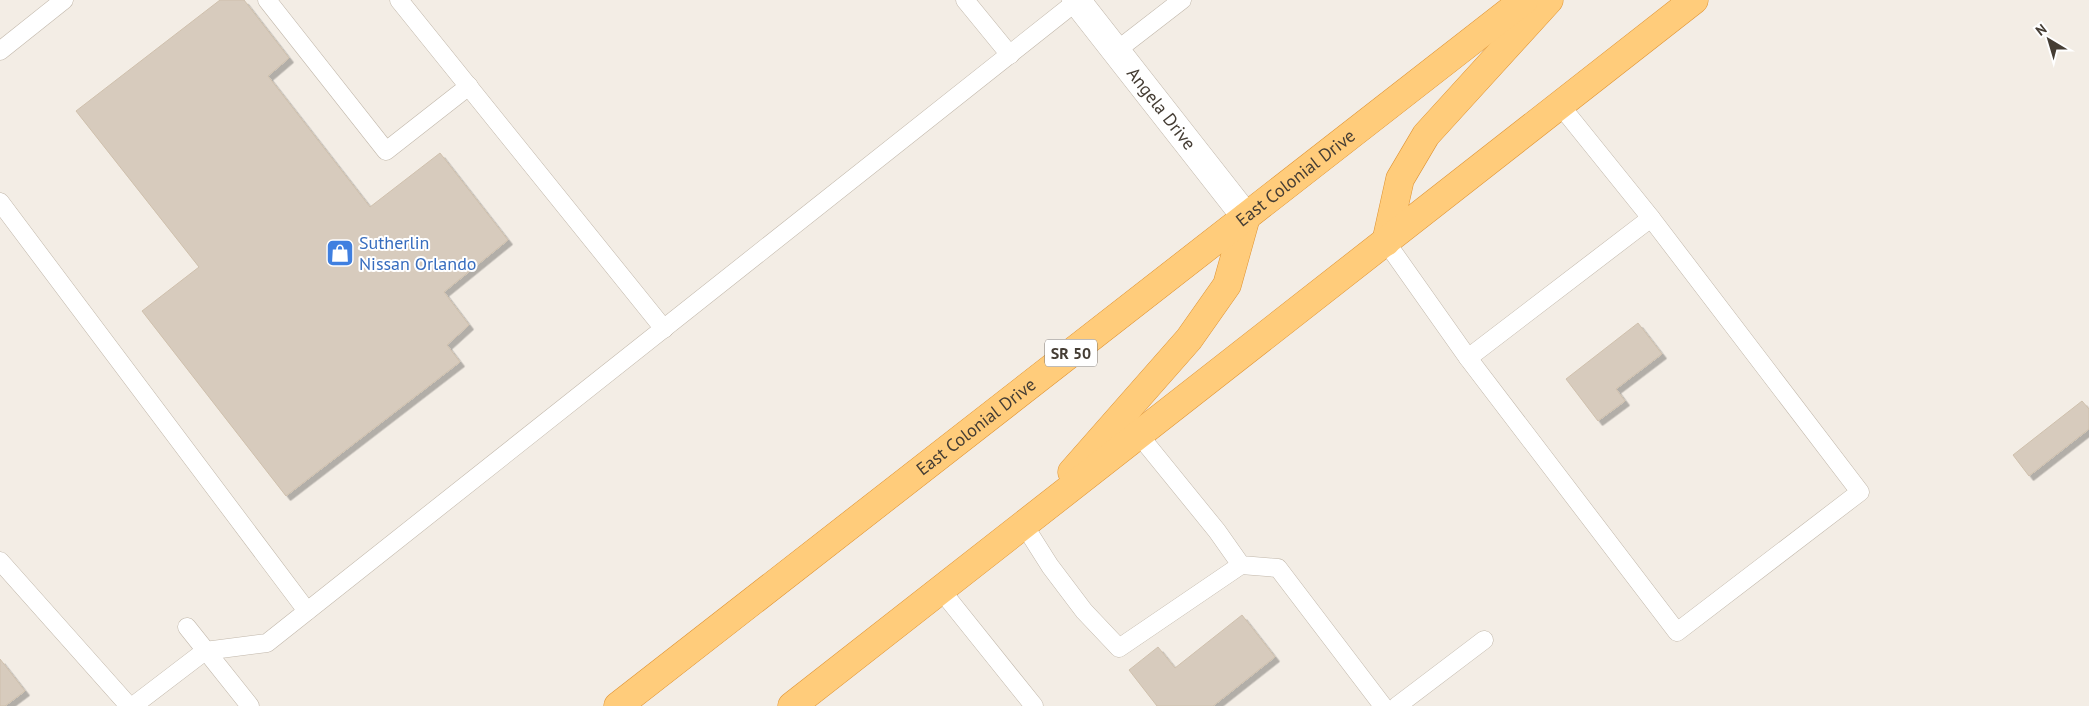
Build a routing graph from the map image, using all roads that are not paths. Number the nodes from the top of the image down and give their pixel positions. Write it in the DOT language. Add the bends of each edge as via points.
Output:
graph roads {
  1 [pos="64,0"];
  2 [pos="267,0"];
  3 [pos="399,0"];
  4 [pos="965,0"];
  5 [pos="1182,0"];
  6 [pos="1524,0"];
  7 [pos="1549,0"];
  8 [pos="1694,0"];
  9 [pos="1076,1"];
  10 [pos="0,51"];
  11 [pos="1116,51"];
  12 [pos="1010,55"];
  13 [pos="469,86"];
  14 [pos="1560,105"];
  15 [pos="0,202"];
  16 [pos="1246,217"];
  17 [pos="1651,218"];
  18 [pos="1386,242"];
  19 [pos="664,328"];
  20 [pos="1468,358"];
  21 [pos="1139,435"];
  22 [pos="1024,525"];
  23 [pos="0,561"];
  24 [pos="1240,565"];
  25 [pos="941,590"];
  26 [pos="307,611"];
  27 [pos="187,627"];
  28 [pos="1484,640"];
  29 [pos="204,651"];
  30 [pos="129,706"];
  31 [pos="133,706"];
  32 [pos="250,706"];
  33 [pos="618,706"];
  34 [pos="792,706"];
  35 [pos="1034,706"];
  36 [pos="1383,706"];
  37 [pos="1397,706"];
  1 -- 10 [label="lane"];
  2 -- 13 [label="lane" via="386,151"];
  3 -- 13 [label="lane"];
  4 -- 12 [label="lane"];
  5 -- 11 [label="lane"];
  6 -- 16 [label="highway, East Colonial Drive / SR 50"];
  7 -- 18 [label="highway" via="1426,135 1400,179"];
  8 -- 14 [label="highway"];
  9 -- 11 [label="street, Angela Drive"];
  9 -- 12 [label="lane"];
  11 -- 16 [label="street, Angela Drive"];
  12 -- 19 [label="lane"];
  13 -- 19 [label="lane"];
  14 -- 17 [label="lane"];
  14 -- 18 [label="highway"];
  15 -- 26 [label="lane"];
  16 -- 22 [label="highway" via="1227,285 1194,332"];
  16 -- 33 [label="highway, East Colonial Drive / SR 50"];
  17 -- 20 [label="lane"];
  17 -- 20 [label="lane" via="1860,492 1677,632"];
  18 -- 20 [label="lane"];
  18 -- 21 [label="highway"];
  19 -- 26 [label="lane"];
  21 -- 22 [label="highway"];
  21 -- 24 [label="lane" via="1217,531"];
  22 -- 24 [label="lane" via="1084,611 1119,648"];
  22 -- 25 [label="highway"];
  23 -- 30 [label="lane"];
  24 -- 36 [label="lane" via="1278,568"];
  25 -- 34 [label="highway"];
  25 -- 35 [label="lane"];
  26 -- 29 [label="lane" via="267,643"];
  27 -- 29 [label="lane"];
  28 -- 37 [label="lane"];
  29 -- 31 [label="lane"];
  29 -- 32 [label="lane"];
}
